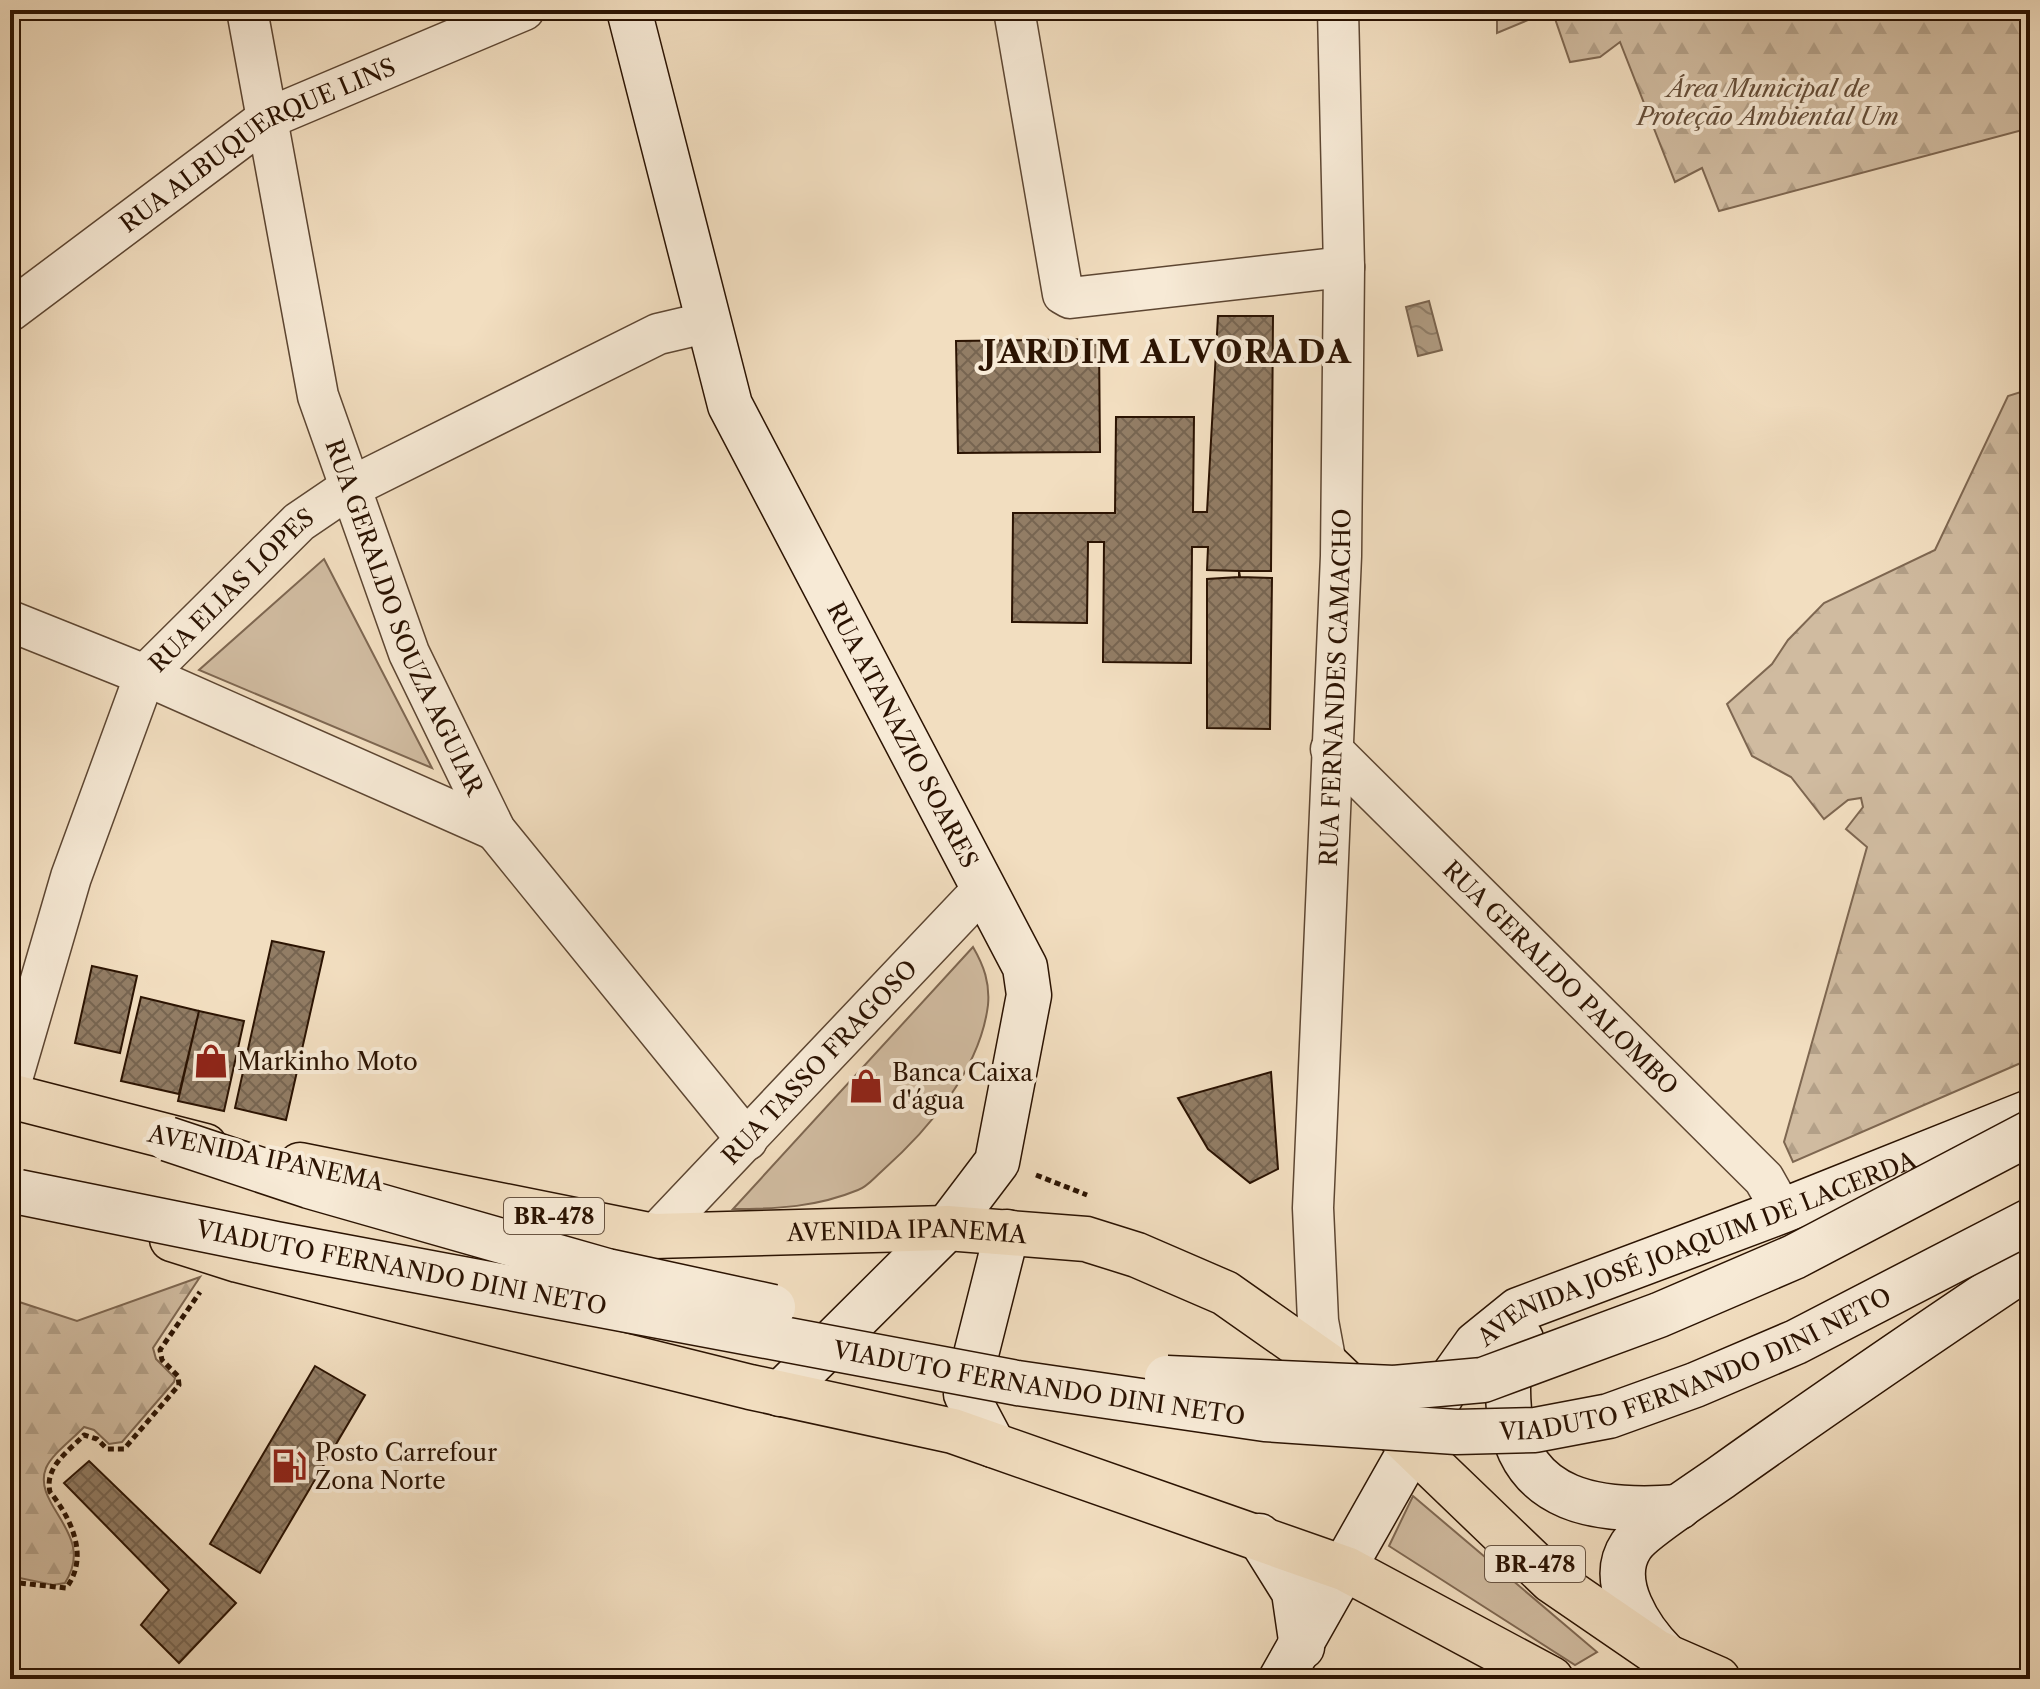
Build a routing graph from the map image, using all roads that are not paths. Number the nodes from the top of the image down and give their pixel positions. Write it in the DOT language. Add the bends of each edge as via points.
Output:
graph roads {
  1 [pos="247,10"];
  2 [pos="524,10"];
  3 [pos="629,10"];
  4 [pos="1014,10"];
  5 [pos="1338,10"];
  6 [pos="266,119"];
  7 [pos="1344,267"];
  8 [pos="10,311"];
  9 [pos="709,322"];
  10 [pos="349,488"];
  11 [pos="10,621"];
  12 [pos="145,675"];
  13 [pos="1331,749"];
  14 [pos="495,830"];
  15 [pos="984,888"];
  16 [pos="10,1086"];
  17 [pos="10,1096"];
  18 [pos="2030,1112"];
  19 [pos="2030,1133"];
  20 [pos="168,1139"];
  21 [pos="747,1140"];
  22 [pos="15,1190"];
  23 [pos="1782,1211"];
  24 [pos="2030,1221"];
  25 [pos="947,1228"];
  26 [pos="1007,1232"];
  27 [pos="654,1236"];
  28 [pos="2030,1265"];
  29 [pos="1612,1277"];
  30 [pos="1326,1364"];
  31 [pos="780,1394"];
  32 [pos="993,1445"];
  33 [pos="1414,1445"];
  34 [pos="1679,1507"];
  35 [pos="1259,1536"];
  36 [pos="1346,1569"];
  37 [pos="1673,1662"];
  38 [pos="1291,1663"];
  39 [pos="1551,1679"];
  40 [pos="1718,1679"];
  1 -- 6 [label="street, RUA GERALDO SOUZA AGUIAR"];
  2 -- 6 [label="street, RUA ALBUQUERQUE LINS"];
  3 -- 9 [label="main road, RUA ATANAZIO SOARES"];
  4 -- 7 [label="street" via="1063,294 1070,298"];
  5 -- 7 [label="street, RUA FERNANDES CAMACHO"];
  6 -- 8 [label="street, RUA ALBUQUERQUE LINS"];
  6 -- 10 [label="street, RUA GERALDO SOUZA AGUIAR" via="318,396"];
  7 -- 13 [label="street, RUA FERNANDES CAMACHO" via="1341,556"];
  9 -- 10 [label="street, RUA ELIAS LOPES" via="658,334"];
  9 -- 15 [label="main road, RUA ATANAZIO SOARES" via="730,405"];
  10 -- 12 [label="street, RUA ELIAS LOPES" via="299,522"];
  10 -- 14 [label="street, RUA GERALDO SOUZA AGUIAR" via="409,653"];
  11 -- 12 [label="street"];
  12 -- 14 [label="street"];
  12 -- 16 [label="street, RUA ELIAS LOPES" via="71,877"];
  13 -- 23 [label="street, RUA GERALDO PALOMBO" via="1764,1179"];
  13 -- 30 [label="street, RUA FERNANDES CAMACHO" via="1313,1208 1318,1321"];
  14 -- 21 [label="street, RUA GERALDO SOUZA AGUIAR"];
  15 -- 21 [label="street, RUA TASSO FRAGOSO"];
  15 -- 25 [label="main road, RUA ATANAZIO SOARES" via="1025,967 1029,995 997,1162"];
  17 -- 20 [label="main road, AVENIDA IPANEMA / BR-478"];
  18 -- 23 [label="main road, AVENIDA JOSÉ JOAQUIM DE LACERDA"];
  19 -- 20 [label="main road, VIADUTO FERNANDO DINI NETO, bridge" via="1794,1257 1659,1315 1483,1380 1394,1388 1131,1376 876,1330 607,1271 309,1186"];
  20 -- 27 [label="main road, AVENIDA IPANEMA / BR-478"];
  21 -- 27 [label="street, RUA TASSO FRAGOSO"];
  22 -- 24 [label="main road, VIADUTO FERNANDO DINI NETO, bridge" via="1017,1383 1265,1419 1456,1432 1535,1430 1609,1416 1695,1385 1796,1342"];
  22 -- 31 [label="main road" via="238,1260"];
  23 -- 29 [label="main road, AVENIDA JOSÉ JOAQUIM DE LACERDA"];
  25 -- 26 [label="main road, AVENIDA IPANEMA / BR-478"];
  25 -- 27 [label="main road, AVENIDA IPANEMA / BR-478"];
  25 -- 31 [label="main road, RUA ATANAZIO SOARES"];
  26 -- 30 [label="main road, AVENIDA IPANEMA / BR-478" via="1086,1239 1137,1255 1225,1293"];
  26 -- 32 [label="main road" via="966,1394"];
  28 -- 34 [label="main road"];
  29 -- 33 [label="main road, AVENIDA JOSÉ JOAQUIM DE LACERDA" via="1518,1310 1476,1344"];
  29 -- 34 [label="main road" via="1518,1341 1506,1385 1511,1426 1533,1474 1555,1491 1615,1508"];
  30 -- 33 [label="main road, AVENIDA IPANEMA / BR-478"];
  31 -- 32 [label="main road" via="953,1431"];
  32 -- 35 [label="main road"];
  33 -- 36 [label="main road, AVENIDA JOSÉ JOAQUIM DE LACERDA"];
  33 -- 37 [label="main road, AVENIDA IPANEMA / BR-478" via="1551,1580"];
  34 -- 37 [label="main road" via="1631,1546 1625,1568 1631,1611 1642,1631"];
  35 -- 36 [label="main road"];
  35 -- 38 [label="main road" via="1294,1592"];
  36 -- 38 [label="main road, AVENIDA JOSÉ JOAQUIM DE LACERDA"];
  36 -- 39 [label="main road"];
  37 -- 40 [label="main road, BR-478"];
}
